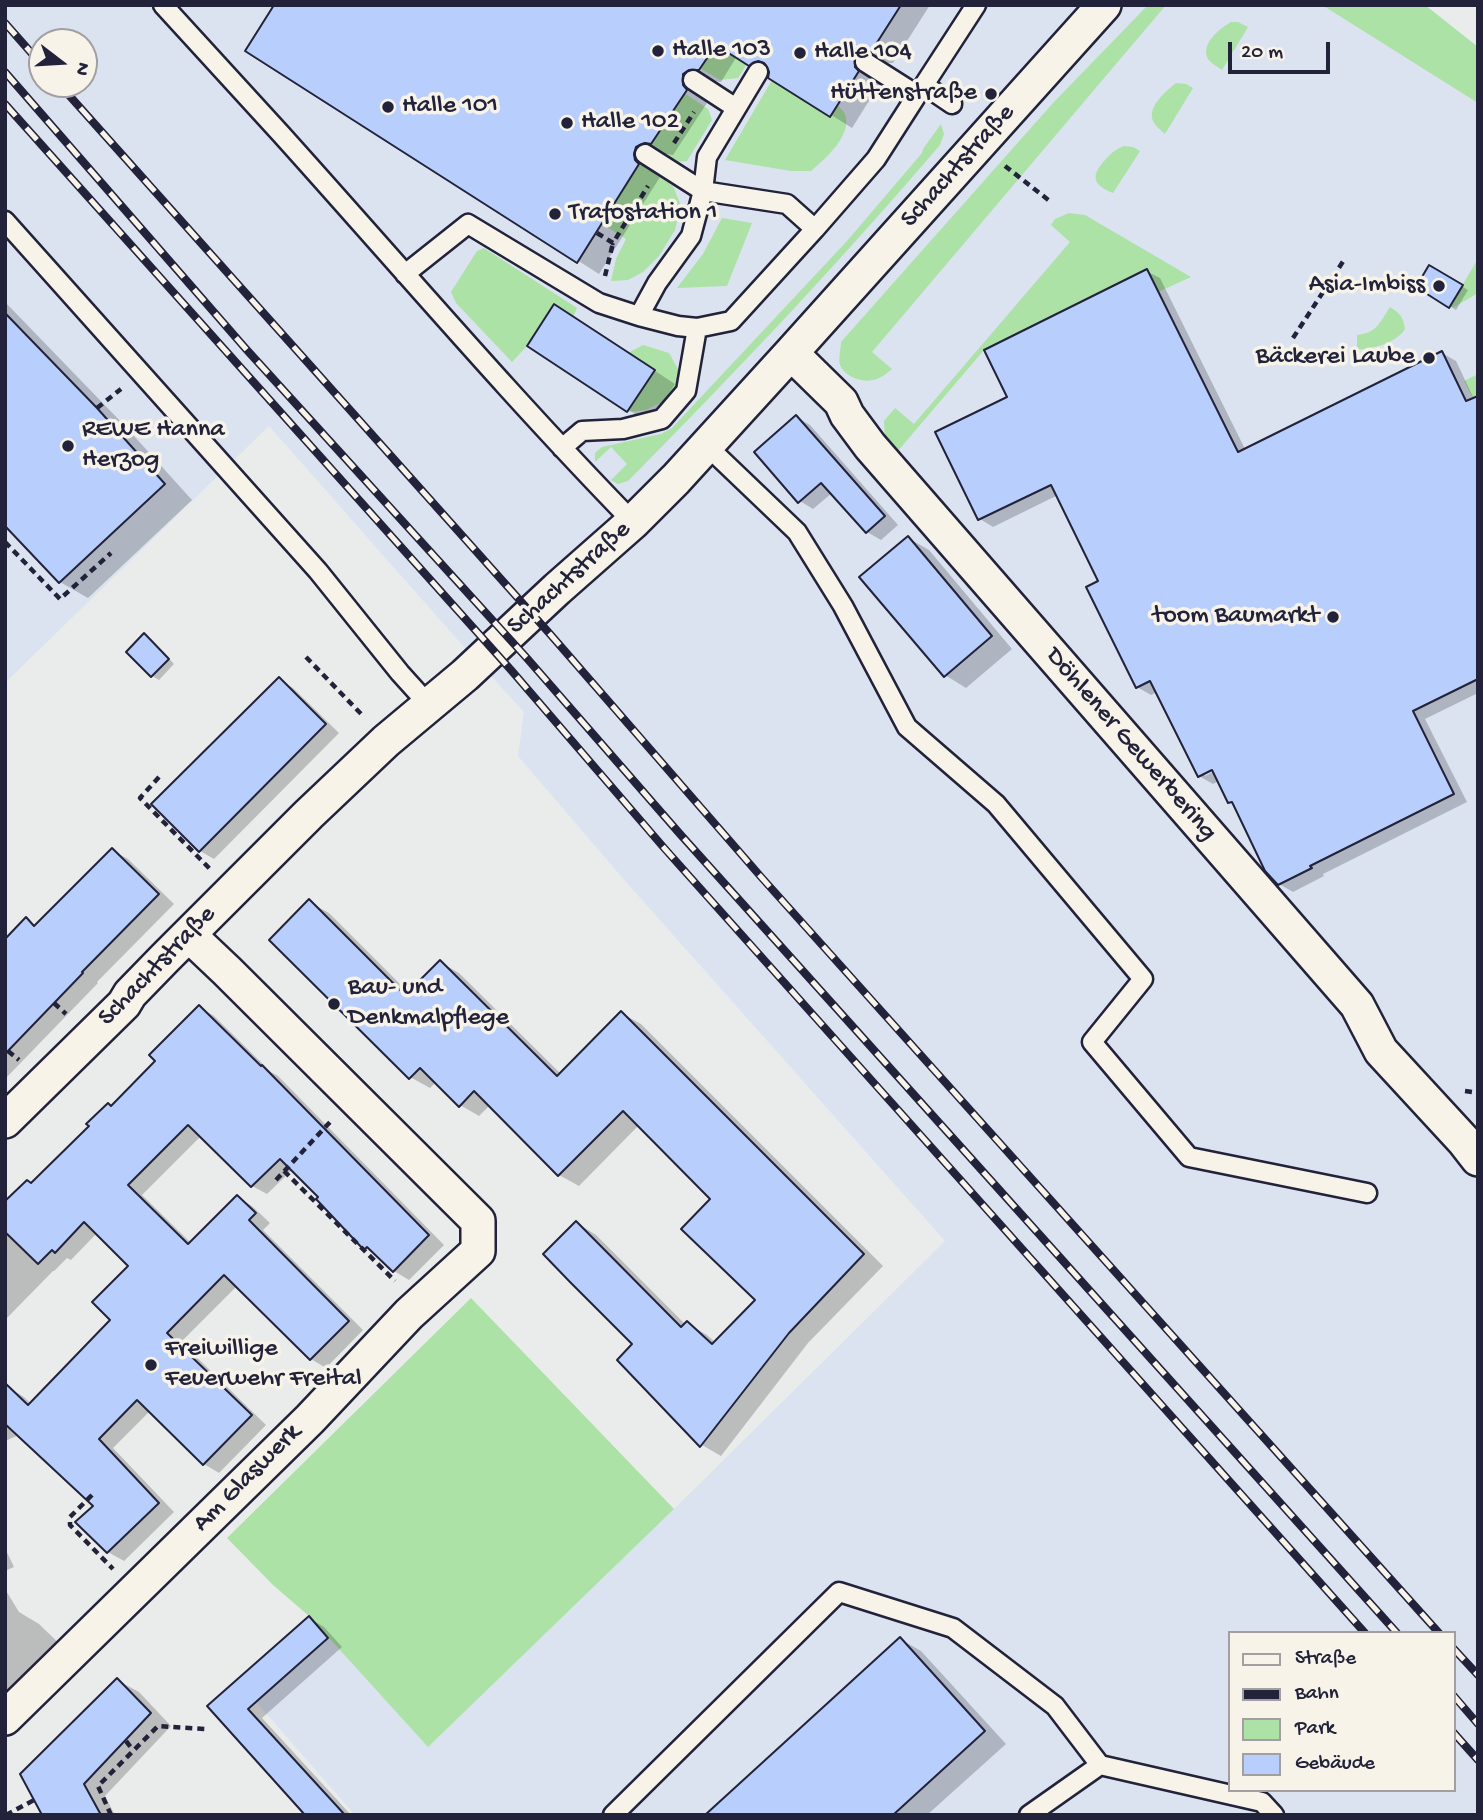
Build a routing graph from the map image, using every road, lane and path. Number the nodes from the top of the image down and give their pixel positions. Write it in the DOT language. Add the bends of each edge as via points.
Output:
graph roads {
  1 [pos="163,5"];
  2 [pos="976,5"];
  3 [pos="1104,5"];
  4 [pos="865,61"];
  5 [pos="758,72"];
  6 [pos="693,80"];
  7 [pos="921,90"];
  8 [pos="952,104"];
  9 [pos="736,108"];
  10 [pos="645,155"];
  11 [pos="997,159"];
  12 [pos="703,191"];
  13 [pos="1051,202"];
  14 [pos="5,221"];
  15 [pos="815,229"];
  16 [pos="1344,260"];
  17 [pos="405,274"];
  18 [pos="639,316"];
  19 [pos="697,328"];
  20 [pos="1293,338"];
  21 [pos="791,354"];
  22 [pos="127,383"];
  23 [pos="97,408"];
  24 [pos="706,445"];
  25 [pos="562,448"];
  26 [pos="633,522"];
  27 [pos="5,542"];
  28 [pos="111,552"];
  29 [pos="306,657"];
  30 [pos="428,704"];
  31 [pos="361,714"];
  32 [pos="159,777"];
  33 [pos="212,870"];
  34 [pos="189,936"];
  35 [pos="8,1051"];
  36 [pos="16,1058"];
  37 [pos="336,1115"];
  38 [pos="5,1121"];
  39 [pos="1473,1143"];
  40 [pos="284,1171"];
  41 [pos="276,1180"];
  42 [pos="1367,1193"];
  43 [pos="402,1288"];
  44 [pos="92,1495"];
  45 [pos="116,1572"];
  46 [pos="5,1718"];
  47 [pos="206,1729"];
  48 [pos="126,1741"];
  49 [pos="134,1750"];
  50 [pos="1100,1765"];
  51 [pos="34,1800"];
  52 [pos="6,1815"];
  53 [pos="111,1815"];
  54 [pos="613,1815"];
  55 [pos="1029,1815"];
  56 [pos="1274,1815"];
  1 -- 17 [label="lane"];
  2 -- 7 [label="lane"];
  3 -- 21 [label="street, Schachtstraße"];
  4 -- 7 [label="lane"];
  5 -- 9 [label="lane"];
  6 -- 9 [label="lane"];
  7 -- 8 [label="lane"];
  7 -- 15 [label="lane" via="876,159"];
  9 -- 12 [label="lane" via="707,157"];
  10 -- 12 [label="lane"];
  11 -- 13 [label="path"];
  12 -- 15 [label="lane" via="787,204"];
  12 -- 18 [label="lane" via="691,236"];
  14 -- 30 [label="lane" via="318,571"];
  15 -- 19 [label="lane" via="731,321"];
  16 -- 20 [label="path"];
  17 -- 18 [label="lane" via="468,224 599,303"];
  17 -- 25 [label="lane"];
  18 -- 19 [label="lane"];
  19 -- 25 [label="lane" via="686,391 662,419 623,429 582,431"];
  21 -- 24 [label="street, Schachtstraße"];
  21 -- 39 [label="street, Döhlener Gewerbering" via="841,402 863,437 1357,1005 1381,1051"];
  22 -- 23 [label="path"];
  24 -- 26 [label="street, Schachtstraße"];
  24 -- 42 [label="lane" via="797,532 843,606 907,727 996,804 1143,979 1093,1042 1189,1157"];
  25 -- 26 [label="lane"];
  26 -- 30 [label="street, Schachtstraße"];
  27 -- 28 [label="path" via="60,599"];
  29 -- 31 [label="path"];
  30 -- 34 [label="street, Schachtstraße" via="309,814"];
  32 -- 33 [label="path" via="140,798"];
  34 -- 38 [label="street, Schachtstraße"];
  34 -- 46 [label="street, Am Glaswerk" via="478,1222 478,1251"];
  35 -- 36 [label="path"];
  37 -- 40 [label="path"];
  40 -- 41 [label="path"];
  40 -- 43 [label="path"];
  44 -- 45 [label="path" via="70,1517 70,1525"];
  47 -- 49 [label="path" via="159,1726"];
  48 -- 49 [label="path"];
  49 -- 53 [label="path" via="98,1786"];
  50 -- 54 [label="lane" via="1055,1706 953,1628 839,1592"];
  50 -- 55 [label="lane"];
  50 -- 56 [label="lane" via="1262,1802"];
  51 -- 52 [label="path"];
}
